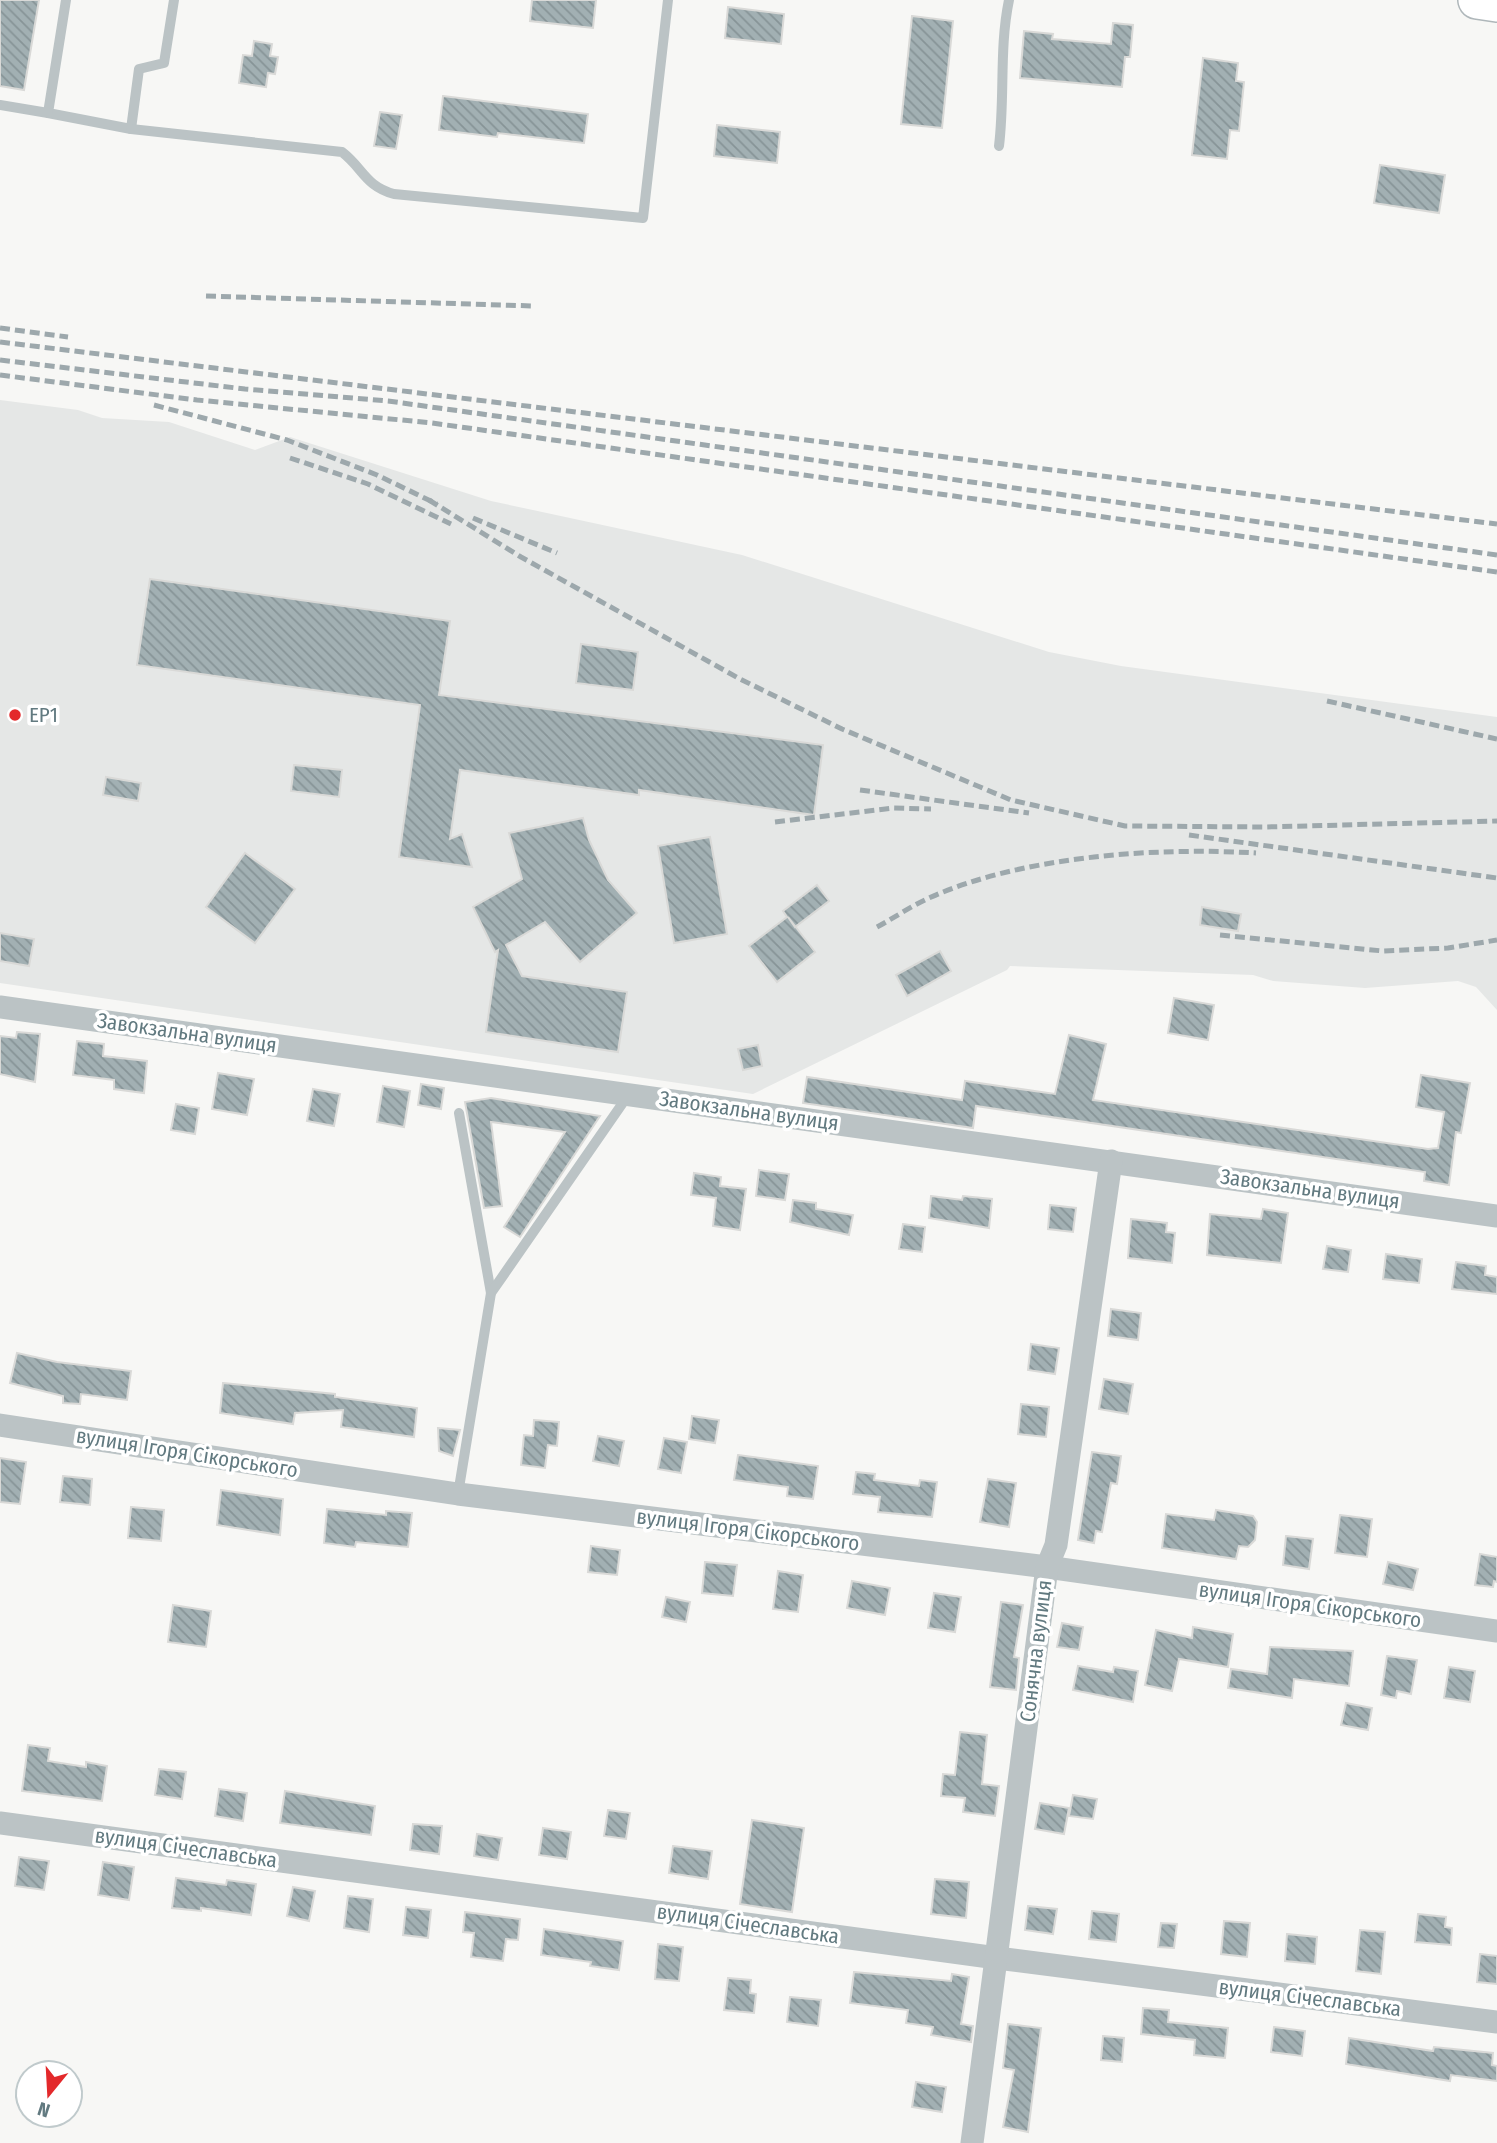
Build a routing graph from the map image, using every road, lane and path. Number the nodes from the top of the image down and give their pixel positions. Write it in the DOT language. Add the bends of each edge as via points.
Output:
graph roads {
  1 [pos="66,0"];
  2 [pos="174,0"];
  3 [pos="668,0"];
  4 [pos="1009,0"];
  5 [pos="1478,0"];
  6 [pos="1497,3"];
  7 [pos="0,105"];
  8 [pos="48,113"];
  9 [pos="131,129"];
  10 [pos="999,146"];
  11 [pos="0,1007"];
  12 [pos="629,1094"];
  13 [pos="459,1113"];
  14 [pos="1111,1161"];
  15 [pos="1497,1216"];
  16 [pos="491,1293"];
  17 [pos="0,1425"];
  18 [pos="458,1494"];
  19 [pos="1047,1567"];
  20 [pos="1497,1632"];
  21 [pos="0,1823"];
  22 [pos="997,1958"];
  23 [pos="1497,2022"];
  24 [pos="972,2143"];
  1 -- 8 [label="lane"];
  2 -- 9 [label="lane" via="164,63 139,69"];
  3 -- 9 [label="lane" via="643,218 394,194 378,189 342,152"];
  4 -- 10 [label="lane" via="1003,29 1004,104"];
  5 -- 6 [label="main road"];
  7 -- 8 [label="lane"];
  8 -- 9 [label="lane"];
  11 -- 12 [label="street, Завокзальна вулиця"];
  12 -- 14 [label="street, Завокзальна вулиця"];
  12 -- 16 [label="lane"];
  13 -- 16 [label="lane"];
  14 -- 15 [label="street, Завокзальна вулиця"];
  14 -- 19 [label="street, Сонячна вулиця" via="1056,1545"];
  16 -- 18 [label="lane"];
  17 -- 18 [label="street, вулиця Ігоря Сікорського"];
  18 -- 19 [label="street, вулиця Ігоря Сікорського"];
  19 -- 20 [label="street, вулиця Ігоря Сікорського"];
  19 -- 22 [label="street, Сонячна вулиця"];
  21 -- 22 [label="street, вулиця Січеславська"];
  22 -- 23 [label="street, вулиця Січеславська"];
  22 -- 24 [label="street, Сонячна вулиця"];
}
